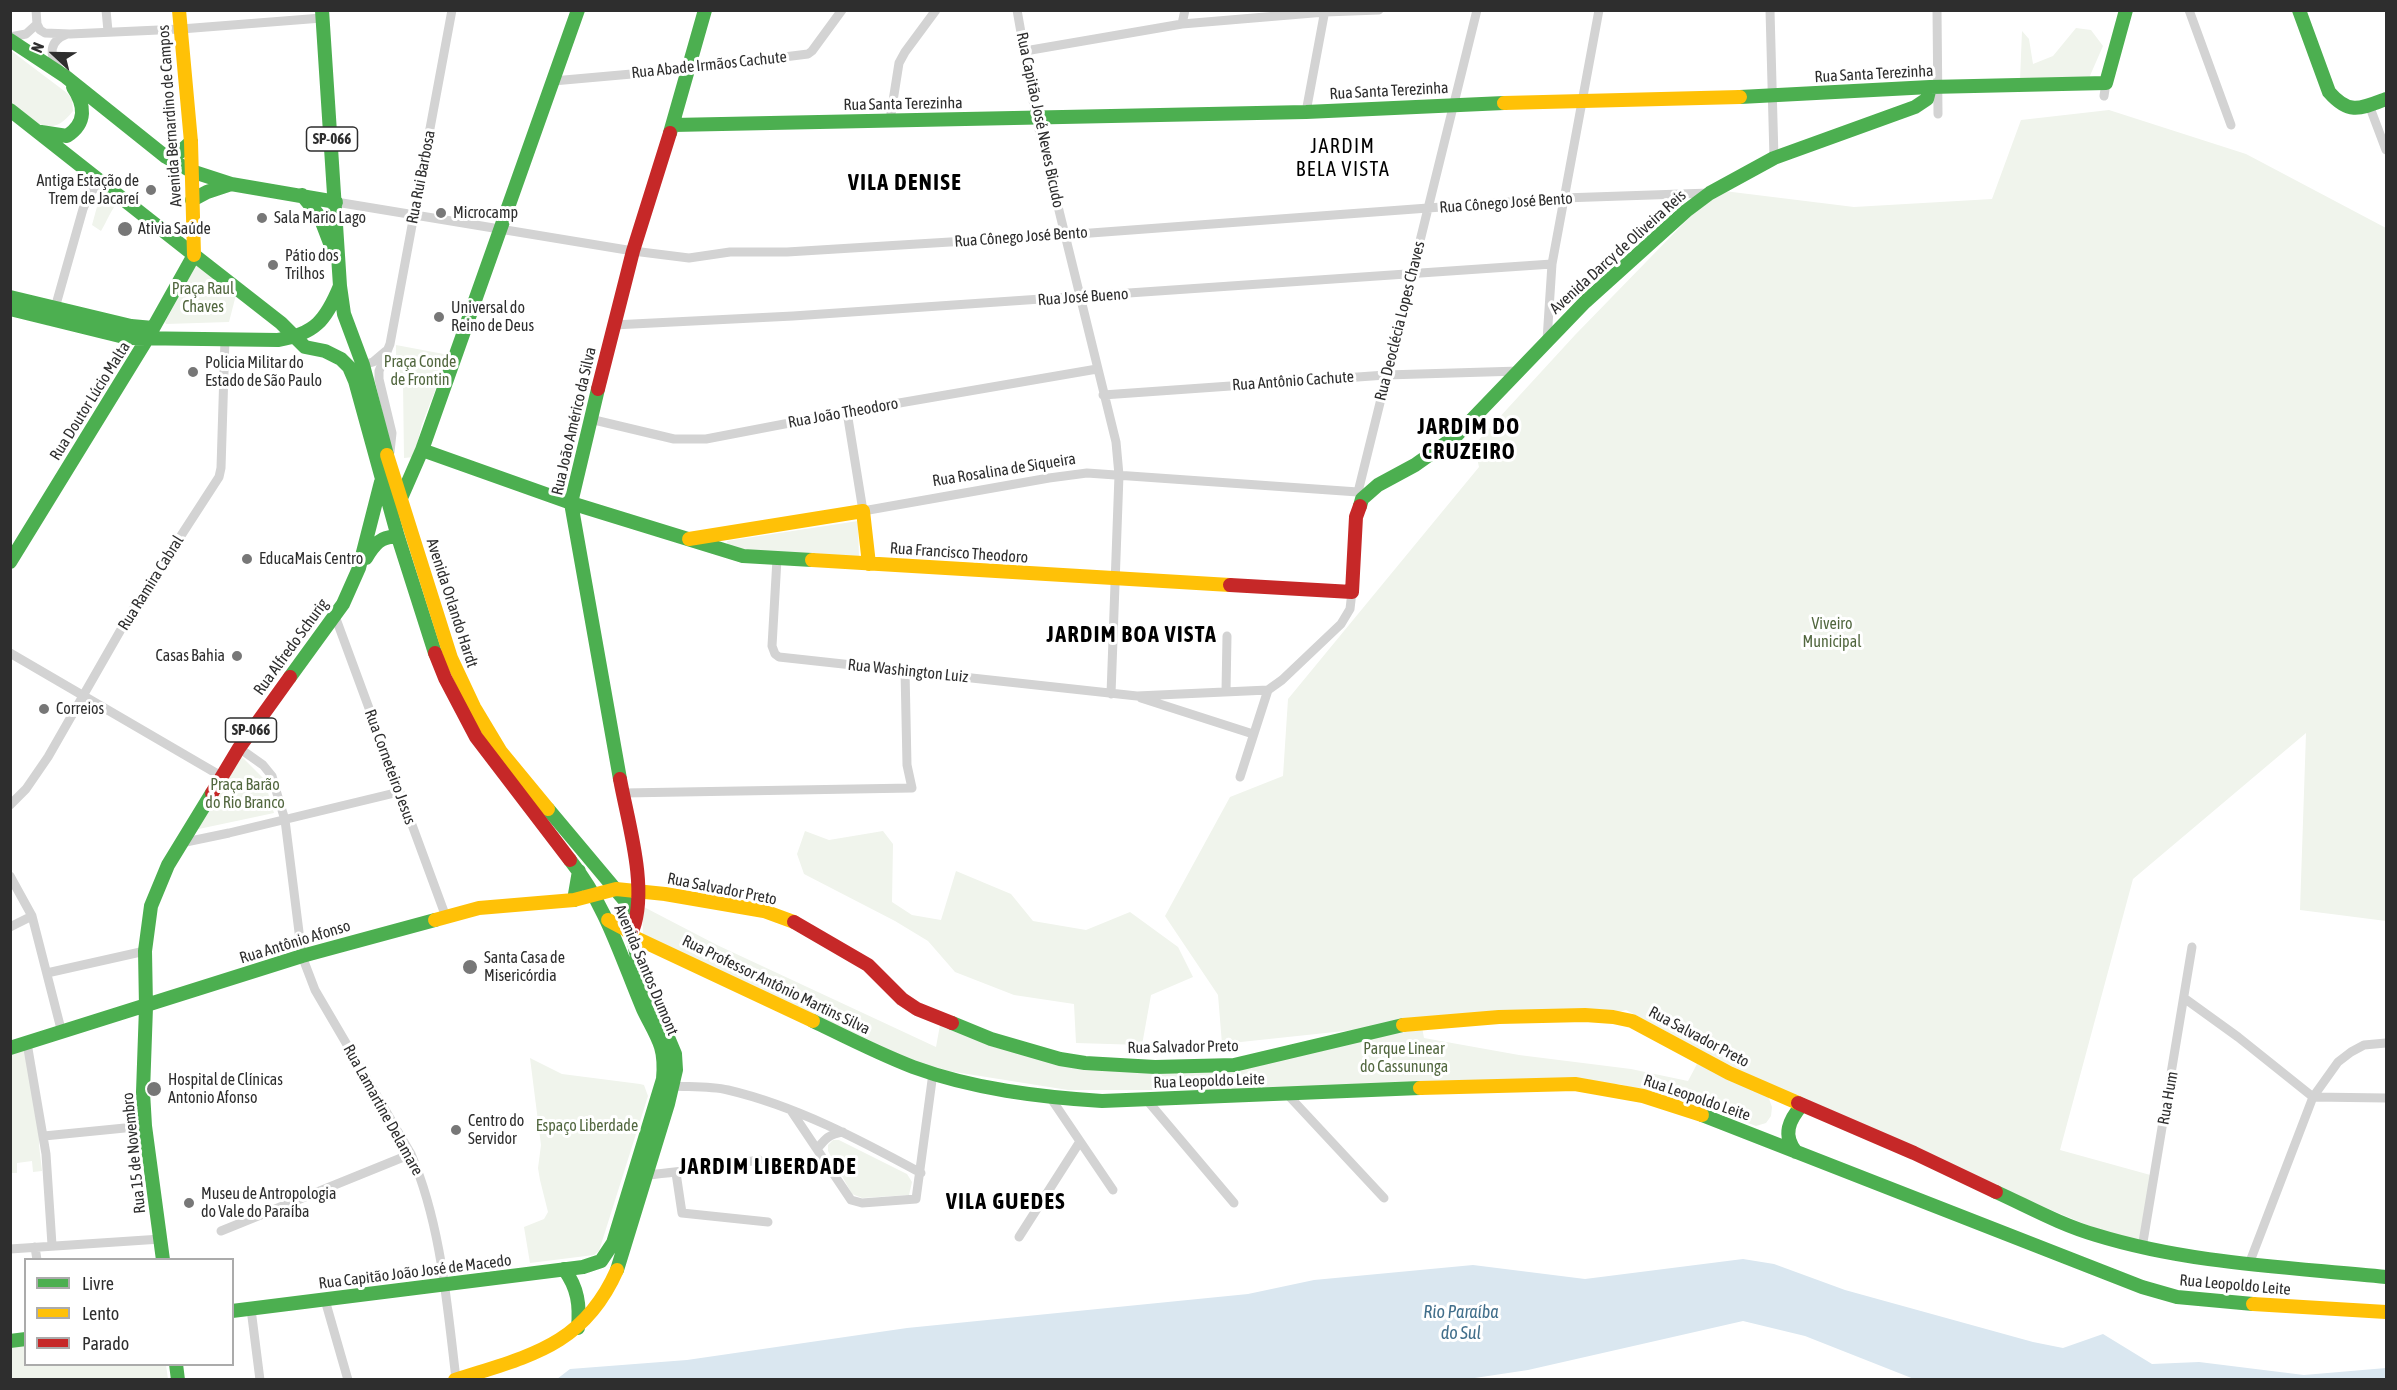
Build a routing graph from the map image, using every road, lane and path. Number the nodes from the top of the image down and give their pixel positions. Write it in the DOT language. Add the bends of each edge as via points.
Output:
graph roads {
  1 [pos="36,10"];
  2 [pos="106,10"];
  3 [pos="179,10"];
  4 [pos="452,10"];
  5 [pos="578,10"];
  6 [pos="705,10"];
  7 [pos="842,10"];
  8 [pos="936,10"];
  9 [pos="1017,10"];
  10 [pos="1185,10"];
  11 [pos="1379,10"];
  12 [pos="1477,10"];
  13 [pos="1599,10"];
  14 [pos="1770,10"];
  15 [pos="1937,10"];
  16 [pos="2126,10"];
  17 [pos="2188,10"];
  18 [pos="2299,10"];
  19 [pos="1325,11"];
  20 [pos="322,14"];
  21 [pos="37,24"];
  22 [pos="1182,24"];
  23 [pos="181,29"];
  24 [pos="108,31"];
  25 [pos="70,34"];
  26 [pos="10,39"];
  27 [pos="1025,51"];
  28 [pos="688,69"];
  29 [pos="66,77"];
  30 [pos="553,81"];
  31 [pos="1935,87"];
  32 [pos="1772,96"];
  33 [pos="2386,99"];
  34 [pos="1581,100"];
  35 [pos="1453,104"];
  36 [pos="2369,105"];
  37 [pos="1306,112"];
  38 [pos="11,114"];
  39 [pos="1938,114"];
  40 [pos="1036,117"];
  41 [pos="890,120"];
  42 [pos="673,125"];
  43 [pos="2231,125"];
  44 [pos="36,130"];
  45 [pos="191,142"];
  46 [pos="2386,150"];
  47 [pos="166,157"];
  48 [pos="1774,158"];
  49 [pos="192,171"];
  50 [pos="100,181"];
  51 [pos="231,184"];
  52 [pos="1710,193"];
  53 [pos="302,195"];
  54 [pos="1563,198"];
  55 [pos="192,200"];
  56 [pos="336,202"];
  57 [pos="1429,209"];
  58 [pos="414,214"];
  59 [pos="502,228"];
  60 [pos="1064,235"];
  61 [pos="633,251"];
  62 [pos="194,255"];
  63 [pos="1552,264"];
  64 [pos="338,268"];
  65 [pos="1413,273"];
  66 [pos="340,286"];
  67 [pos="10,297"];
  68 [pos="1080,298"];
  69 [pos="55,308"];
  70 [pos="10,309"];
  71 [pos="613,325"];
  72 [pos="152,330"];
  73 [pos="296,338"];
  74 [pos="225,339"];
  75 [pos="181,340"];
  76 [pos="1546,340"];
  77 [pos="390,344"];
  78 [pos="363,365"];
  79 [pos="1097,369"];
  80 [pos="1520,371"];
  81 [pos="1386,375"];
  82 [pos="1103,395"];
  83 [pos="847,412"];
  84 [pos="590,419"];
  85 [pos="422,450"];
  86 [pos="389,463"];
  87 [pos="1119,475"];
  88 [pos="382,479"];
  89 [pos="1360,496"];
  90 [pos="402,499"];
  91 [pos="571,503"];
  92 [pos="863,511"];
  93 [pos="392,516"];
  94 [pos="398,537"];
  95 [pos="687,540"];
  96 [pos="777,559"];
  97 [pos="10,562"];
  98 [pos="869,564"];
  99 [pos="359,568"];
  100 [pos="1115,579"];
  101 [pos="1352,592"];
  102 [pos="335,616"];
  103 [pos="1227,636"];
  104 [pos="10,653"];
  105 [pos="905,670"];
  106 [pos="1268,690"];
  107 [pos="1226,691"];
  108 [pos="1111,694"];
  109 [pos="1137,696"];
  110 [pos="84,697"];
  111 [pos="1253,734"];
  112 [pos="239,748"];
  113 [pos="221,776"];
  114 [pos="1240,777"];
  115 [pos="399,792"];
  116 [pos="624,793"];
  117 [pos="10,805"];
  118 [pos="285,820"];
  119 [pos="181,843"];
  120 [pos="579,871"];
  121 [pos="10,876"];
  122 [pos="616,890"];
  123 [pos="640,891"];
  124 [pos="596,896"];
  125 [pos="574,900"];
  126 [pos="32,916"];
  127 [pos="446,917"];
  128 [pos="608,920"];
  129 [pos="10,927"];
  130 [pos="633,933"];
  131 [pos="2192,947"];
  132 [pos="145,951"];
  133 [pos="302,956"];
  134 [pos="47,973"];
  135 [pos="2184,998"];
  136 [pos="146,1007"];
  137 [pos="62,1033"];
  138 [pos="27,1043"];
  139 [pos="2386,1043"];
  140 [pos="10,1048"];
  141 [pos="933,1073"];
  142 [pos="673,1086"];
  143 [pos="1287,1094"];
  144 [pos="1050,1097"];
  145 [pos="2313,1097"];
  146 [pos="2386,1098"];
  147 [pos="1146,1099"];
  148 [pos="1796,1103"];
  149 [pos="792,1112"];
  150 [pos="145,1126"];
  151 [pos="845,1132"];
  152 [pos="44,1136"];
  153 [pos="1778,1141"];
  154 [pos="1079,1143"];
  155 [pos="817,1149"];
  156 [pos="411,1154"];
  157 [pos="759,1160"];
  158 [pos="676,1173"];
  159 [pos="921,1173"];
  160 [pos="647,1175"];
  161 [pos="1113,1190"];
  162 [pos="1384,1198"];
  163 [pos="1234,1203"];
  164 [pos="768,1222"];
  165 [pos="221,1231"];
  166 [pos="1020,1237"];
  167 [pos="161,1239"];
  168 [pos="52,1245"];
  169 [pos="35,1246"];
  170 [pos="2142,1248"];
  171 [pos="10,1249"];
  172 [pos="37,1258"];
  173 [pos="163,1258"];
  174 [pos="601,1261"];
  175 [pos="2249,1264"];
  176 [pos="564,1269"];
  177 [pos="2386,1277"];
  178 [pos="445,1286"];
  179 [pos="325,1300"];
  180 [pos="251,1309"];
  181 [pos="234,1311"];
  182 [pos="2386,1311"];
  183 [pos="578,1328"];
  184 [pos="456,1379"];
  185 [pos="260,1380"];
  186 [pos="348,1380"];
  1 -- 21 [label="street"];
  2 -- 24 [label="street"];
  3 -- 23 [label="main road, Avenida Bernardino de Campos"];
  4 -- 58 [label="street, Rua Rui Barbosa"];
  5 -- 30 [label="main road"];
  6 -- 28 [label="main road, Rua João Américo da Silva"];
  7 -- 28 [label="street, Rua Abade Irmãos Cachute" via="810,54"];
  8 -- 41 [label="street" via="899,63"];
  9 -- 27 [label="street, Rua Capitão José Neves Bicudo"];
  10 -- 22 [label="street"];
  11 -- 19 [label="street"];
  12 -- 35 [label="street, Rua Deoclécia Lopes Chaves"];
  13 -- 34 [label="street"];
  14 -- 32 [label="street"];
  15 -- 31 [label="street"];
  16 -- 31 [label="main road, Rua Santa Terezinha" via="2105,90"];
  17 -- 43 [label="street"];
  18 -- 36 [label="main road" via="2329,92 2347,109"];
  19 -- 22 [label="street"];
  19 -- 37 [label="street"];
  20 -- 23 [label="street"];
  20 -- 56 [label="main road, SP-066"];
  21 -- 25 [label="street" via="45,33"];
  21 -- 26 [label="street" via="26,34"];
  22 -- 27 [label="street"];
  23 -- 24 [label="street"];
  23 -- 45 [label="main road, Avenida Bernardino de Campos"];
  24 -- 25 [label="street"];
  25 -- 29 [label="street" via="54,41 52,48 54,62"];
  26 -- 29 [label="main road"];
  27 -- 40 [label="street, Rua Capitão José Neves Bicudo"];
  28 -- 30 [label="street, Rua Abade Irmãos Cachute"];
  28 -- 42 [label="main road, Rua João Américo da Silva"];
  29 -- 44 [label="main road" via="83,104 80,126 68,136"];
  29 -- 47 [label="main road"];
  30 -- 59 [label="main road"];
  31 -- 32 [label="main road, Rua Santa Terezinha"];
  31 -- 39 [label="street"];
  31 -- 48 [label="main road, Avenida Darcy de Oliveira Reis" via="1915,107"];
  32 -- 34 [label="main road, Rua Santa Terezinha"];
  32 -- 48 [label="street"];
  33 -- 36 [label="main road"];
  34 -- 35 [label="main road, Rua Santa Terezinha"];
  34 -- 54 [label="street"];
  35 -- 37 [label="main road, Rua Santa Terezinha"];
  35 -- 57 [label="street, Rua Deoclécia Lopes Chaves"];
  36 -- 46 [label="street"];
  37 -- 40 [label="main road, Rua Santa Terezinha"];
  38 -- 44 [label="main road"];
  40 -- 41 [label="main road, Rua Santa Terezinha"];
  40 -- 60 [label="street, Rua Capitão José Neves Bicudo"];
  41 -- 42 [label="main road, Rua Santa Terezinha"];
  42 -- 61 [label="main road, Rua João Américo da Silva"];
  44 -- 50 [label="main road"];
  45 -- 47 [label="main road" via="186,149"];
  45 -- 49 [label="main road, Avenida Bernardino de Campos"];
  47 -- 49 [label="main road"];
  48 -- 52 [label="main road, Avenida Darcy de Oliveira Reis"];
  49 -- 51 [label="main road"];
  49 -- 55 [label="main road, Avenida Bernardino de Campos"];
  50 -- 62 [label="main road"];
  50 -- 69 [label="street" via="83,209"];
  51 -- 53 [label="main road"];
  51 -- 55 [label="main road"];
  52 -- 54 [label="street, Rua Cônego José Bento"];
  52 -- 76 [label="main road, Avenida Darcy de Oliveira Reis"];
  53 -- 56 [label="main road"];
  53 -- 64 [label="main road" via="320,217"];
  54 -- 57 [label="street, Rua Cônego José Bento"];
  54 -- 63 [label="street"];
  55 -- 62 [label="main road, Avenida Bernardino de Campos"];
  56 -- 58 [label="street, Rua Cônego José Bento"];
  56 -- 64 [label="main road, SP-066"];
  57 -- 60 [label="street, Rua Cônego José Bento"];
  57 -- 65 [label="street, Rua Deoclécia Lopes Chaves"];
  58 -- 59 [label="street, Rua Cônego José Bento"];
  58 -- 77 [label="street, Rua Rui Barbosa"];
  59 -- 61 [label="street, Rua Cônego José Bento"];
  59 -- 85 [label="main road"];
  60 -- 61 [label="street, Rua Cônego José Bento" via="730,252 688,258"];
  60 -- 68 [label="street, Rua Capitão José Neves Bicudo"];
  61 -- 71 [label="main road, Rua João Américo da Silva"];
  62 -- 72 [label="main road, Rua Doutor Lúcio Malta"];
  62 -- 73 [label="main road"];
  63 -- 65 [label="street, Rua José Bueno"];
  63 -- 76 [label="street"];
  64 -- 66 [label="main road, Avenida Orlando Hardt / SP-066"];
  65 -- 68 [label="street, Rua José Bueno"];
  65 -- 81 [label="street, Rua Deoclécia Lopes Chaves"];
  66 -- 73 [label="main road" via="323,321"];
  66 -- 78 [label="main road, Avenida Orlando Hardt / SP-066" via="348,328"];
  67 -- 69 [label="main road"];
  68 -- 71 [label="street, Rua José Bueno"];
  68 -- 79 [label="street, Rua Capitão José Neves Bicudo"];
  69 -- 72 [label="main road"];
  70 -- 72 [label="main road" via="128,338"];
  71 -- 84 [label="main road, Rua João Américo da Silva"];
  72 -- 75 [label="main road"];
  72 -- 75 [label="main road"];
  72 -- 97 [label="main road, Rua Doutor Lúcio Malta"];
  73 -- 74 [label="main road"];
  73 -- 88 [label="main road, Avenida Orlando Hardt" via="305,346 334,354 349,367"];
  74 -- 75 [label="main road"];
  74 -- 110 [label="street, Rua Ramira Cabral" via="220,472 127,619"];
  76 -- 80 [label="main road, Avenida Darcy de Oliveira Reis"];
  77 -- 78 [label="street" via="373,362"];
  77 -- 86 [label="street" via="379,370 392,433"];
  78 -- 86 [label="main road, Avenida Orlando Hardt / SP-066"];
  79 -- 82 [label="street, Rua Capitão José Neves Bicudo"];
  79 -- 83 [label="street, Rua João Theodoro"];
  80 -- 81 [label="street, Rua Antônio Cachute"];
  80 -- 89 [label="main road, Avenida Darcy de Oliveira Reis" via="1456,436"];
  81 -- 82 [label="street, Rua Antônio Cachute"];
  81 -- 89 [label="street, Rua Deoclécia Lopes Chaves"];
  82 -- 87 [label="street, Rua Capitão José Neves Bicudo" via="1116,442"];
  83 -- 84 [label="street, Rua João Theodoro" via="690,440"];
  83 -- 92 [label="street"];
  84 -- 91 [label="main road, Rua João Américo da Silva"];
  85 -- 90 [label="main road"];
  85 -- 91 [label="main road, Rua Francisco Theodoro"];
  86 -- 88 [label="main road, Rua Alfredo Schurig / SP-066"];
  86 -- 90 [label="main road, Avenida Orlando Hardt"];
  87 -- 89 [label="street, Rua Rosalina de Siqueira"];
  87 -- 92 [label="street, Rua Rosalina de Siqueira" via="1068,475"];
  87 -- 100 [label="street, Rua Capitão José Neves Bicudo"];
  88 -- 93 [label="main road, Avenida Orlando Hardt"];
  88 -- 99 [label="main road, Rua Alfredo Schurig / SP-066"];
  89 -- 101 [label="main road"];
  90 -- 93 [label="main road"];
  90 -- 122 [label="main road, Avenida Orlando Hardt" via="451,658 478,716 527,786"];
  91 -- 95 [label="main road, Rua Francisco Theodoro"];
  91 -- 116 [label="main road, Rua João Américo da Silva"];
  92 -- 95 [label="main road, Rua Rosalina de Siqueira"];
  92 -- 98 [label="main road"];
  93 -- 94 [label="main road, Avenida Orlando Hardt"];
  94 -- 99 [label="main road" via="382,537"];
  94 -- 120 [label="main road, Avenida Orlando Hardt" via="432,644 462,713 492,760"];
  95 -- 96 [label="main road, Rua Francisco Theodoro" via="743,556"];
  96 -- 98 [label="main road, Rua Francisco Theodoro"];
  96 -- 105 [label="street, Rua Washington Luiz" via="772,646 775,654"];
  98 -- 100 [label="main road, Rua Francisco Theodoro"];
  99 -- 102 [label="main road, Rua Alfredo Schurig / SP-066"];
  100 -- 101 [label="main road, Rua Francisco Theodoro"];
  100 -- 108 [label="street, Rua Capitão José Neves Bicudo"];
  101 -- 106 [label="street" via="1350,609 1341,624"];
  102 -- 112 [label="main road, Rua Alfredo Schurig / SP-066"];
  102 -- 115 [label="street, Rua Corneteiro Jesus"];
  103 -- 107 [label="street"];
  104 -- 110 [label="street"];
  105 -- 108 [label="street, Rua Washington Luiz"];
  105 -- 116 [label="street" via="907,765 912,788"];
  106 -- 107 [label="street, Rua Washington Luiz"];
  106 -- 111 [label="street"];
  107 -- 109 [label="street, Rua Washington Luiz"];
  108 -- 109 [label="street, Rua Washington Luiz"];
  109 -- 111 [label="street, Rua Washington Luiz"];
  110 -- 113 [label="street"];
  110 -- 117 [label="street, Rua Ramira Cabral" via="37,775"];
  111 -- 114 [label="street"];
  112 -- 113 [label="main road, Rua Alfredo Schurig / SP-066"];
  112 -- 118 [label="street" via="272,776"];
  113 -- 119 [label="main road, Rua Alfredo Schurig / SP-066"];
  115 -- 118 [label="street"];
  115 -- 127 [label="street, Rua Corneteiro Jesus"];
  116 -- 123 [label="main road, Rua João Américo da Silva"];
  118 -- 119 [label="street"];
  118 -- 133 [label="street, Rua Lamartine Delamare"];
  119 -- 132 [label="main road, Rua Alfredo Schurig / SP-066" via="151,906"];
  120 -- 124 [label="main road, Avenida Orlando Hardt"];
  120 -- 125 [label="main road"];
  121 -- 126 [label="street"];
  122 -- 123 [label="main road, Rua Salvador Preto"];
  122 -- 124 [label="main road, Rua Salvador Preto"];
  122 -- 130 [label="main road, Avenida Orlando Hardt" via="626,902"];
  123 -- 130 [label="main road, Rua João Américo da Silva"];
  123 -- 148 [label="main road, Rua Salvador Preto" via="764,912 801,924 868,965 917,1009 991,1039 1060,1059 1155,1067 1234,1065 1414,1023 1604,1016 1632,1021 1701,1059"];
  124 -- 125 [label="main road, Rua Antônio Afonso"];
  124 -- 128 [label="main road, Avenida Santos Dumont"];
  125 -- 127 [label="main road, Rua Antônio Afonso" via="479,908"];
  126 -- 129 [label="street"];
  126 -- 134 [label="street"];
  127 -- 133 [label="main road, Rua Antônio Afonso"];
  128 -- 130 [label="main road, Rua Professor Antônio Martins Silva"];
  128 -- 174 [label="main road, Avenida Santos Dumont" via="661,1046 664,1062 656,1104 613,1243"];
  130 -- 141 [label="main road, Rua Professor Antônio Martins Silva" via="893,1059"];
  130 -- 142 [label="main road, Avenida Santos Dumont" via="639,968 675,1054"];
  131 -- 135 [label="street, Rua Hum"];
  132 -- 134 [label="street"];
  132 -- 136 [label="main road, Rua Alfredo Schurig / SP-066"];
  133 -- 136 [label="main road, Rua Antônio Afonso"];
  133 -- 156 [label="street, Rua Lamartine Delamare" via="315,990"];
  134 -- 137 [label="street"];
  135 -- 145 [label="street"];
  135 -- 170 [label="street, Rua Hum"];
  136 -- 137 [label="main road, Rua Antônio Afonso"];
  136 -- 150 [label="main road, Rua 15 de Novembro / SP-066"];
  137 -- 138 [label="main road, Rua Antônio Afonso"];
  138 -- 140 [label="main road, Rua Antônio Afonso"];
  138 -- 152 [label="street"];
  139 -- 145 [label="street" via="2364,1045 2351,1052 2338,1062"];
  141 -- 144 [label="main road, Rua Leopoldo Leite"];
  141 -- 159 [label="street"];
  142 -- 149 [label="street" via="727,1090"];
  142 -- 160 [label="main road, Avenida Santos Dumont"];
  143 -- 147 [label="main road, Rua Leopoldo Leite"];
  143 -- 153 [label="main road, Rua Leopoldo Leite" via="1575,1084 1650,1097"];
  143 -- 162 [label="street"];
  144 -- 147 [label="main road, Rua Leopoldo Leite"];
  144 -- 154 [label="street"];
  145 -- 146 [label="street"];
  145 -- 175 [label="street"];
  147 -- 163 [label="street"];
  148 -- 153 [label="main road" via="1794,1115"];
  148 -- 170 [label="main road, Rua Salvador Preto" via="2064,1224"];
  149 -- 151 [label="street"];
  149 -- 155 [label="street"];
  150 -- 152 [label="street"];
  150 -- 167 [label="main road, Rua 15 de Novembro / SP-066"];
  151 -- 155 [label="street" via="825,1138"];
  151 -- 159 [label="street"];
  152 -- 168 [label="street"];
  153 -- 182 [label="main road, Rua Leopoldo Leite" via="1797,1153 2092,1269 2177,1298"];
  154 -- 161 [label="street"];
  154 -- 166 [label="street"];
  155 -- 159 [label="street" via="844,1193 862,1203 916,1199"];
  156 -- 165 [label="street"];
  156 -- 178 [label="street, Rua Lamartine Delamare" via="426,1197"];
  157 -- 158 [label="street"];
  158 -- 160 [label="street"];
  158 -- 164 [label="street" via="682,1213"];
  160 -- 183 [label="main road, Avenida Santos Dumont" via="612,1282"];
  167 -- 168 [label="street"];
  167 -- 173 [label="main road, Rua 15 de Novembro / SP-066"];
  168 -- 169 [label="street"];
  169 -- 171 [label="street"];
  169 -- 172 [label="street"];
  170 -- 175 [label="main road, Rua Salvador Preto"];
  174 -- 176 [label="main road, Rua Capitão João José de Macedo"];
  175 -- 177 [label="main road, Rua Salvador Preto"];
  176 -- 178 [label="main road, Rua Capitão João José de Macedo"];
  176 -- 183 [label="main road" via="578,1292"];
  178 -- 179 [label="main road, Rua Capitão João José de Macedo"];
  178 -- 184 [label="street, Rua Lamartine Delamare"];
  179 -- 180 [label="main road, Rua Capitão João José de Macedo"];
  179 -- 186 [label="street"];
  180 -- 181 [label="main road, Rua Capitão João José de Macedo"];
  180 -- 185 [label="street"];
  183 -- 184 [label="main road, Avenida Santos Dumont" via="535,1354"];
}
